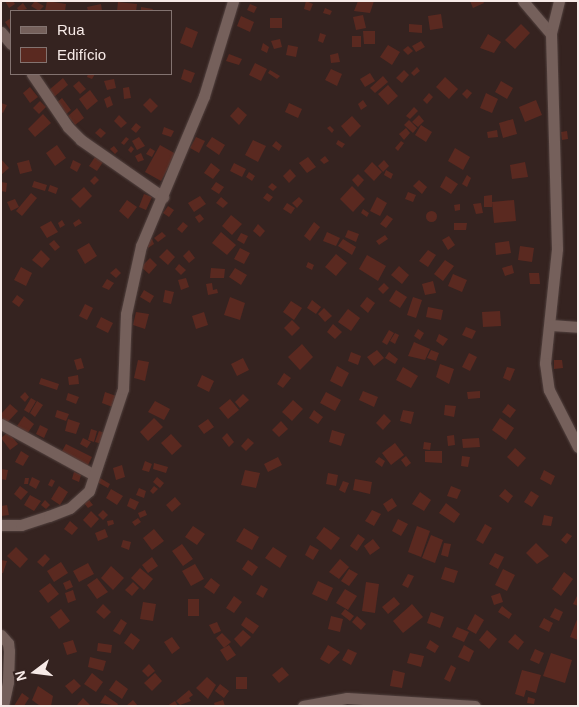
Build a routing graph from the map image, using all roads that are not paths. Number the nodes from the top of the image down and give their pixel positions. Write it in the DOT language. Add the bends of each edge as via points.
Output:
graph roads {
  1 [pos="234,1"];
  2 [pos="523,1"];
  3 [pos="559,1"];
  4 [pos="1,32"];
  5 [pos="551,34"];
  6 [pos="10,43"];
  7 [pos="33,75"];
  8 [pos="163,197"];
  9 [pos="551,326"];
  10 [pos="578,327"];
  11 [pos="1,424"];
  12 [pos="578,447"];
  13 [pos="94,475"];
  14 [pos="1,525"];
  15 [pos="1,635"];
  16 [pos="3,706"];
  17 [pos="303,706"];
  18 [pos="475,706"];
  1 -- 8 [label="street" via="204,96"];
  2 -- 5 [label="street"];
  3 -- 5 [label="street"];
  4 -- 6 [label="street"];
  5 -- 9 [label="street" via="557,249"];
  7 -- 8 [label="street" via="68,127 81,140"];
  8 -- 13 [label="street" via="141,246 131,280 123,389"];
  9 -- 10 [label="street"];
  9 -- 12 [label="street" via="546,377"];
  11 -- 13 [label="street"];
  13 -- 14 [label="street" via="89,491 70,508 29,523"];
  15 -- 16 [label="street" via="8,643 9,651"];
  17 -- 18 [label="street" via="348,698"];
}
